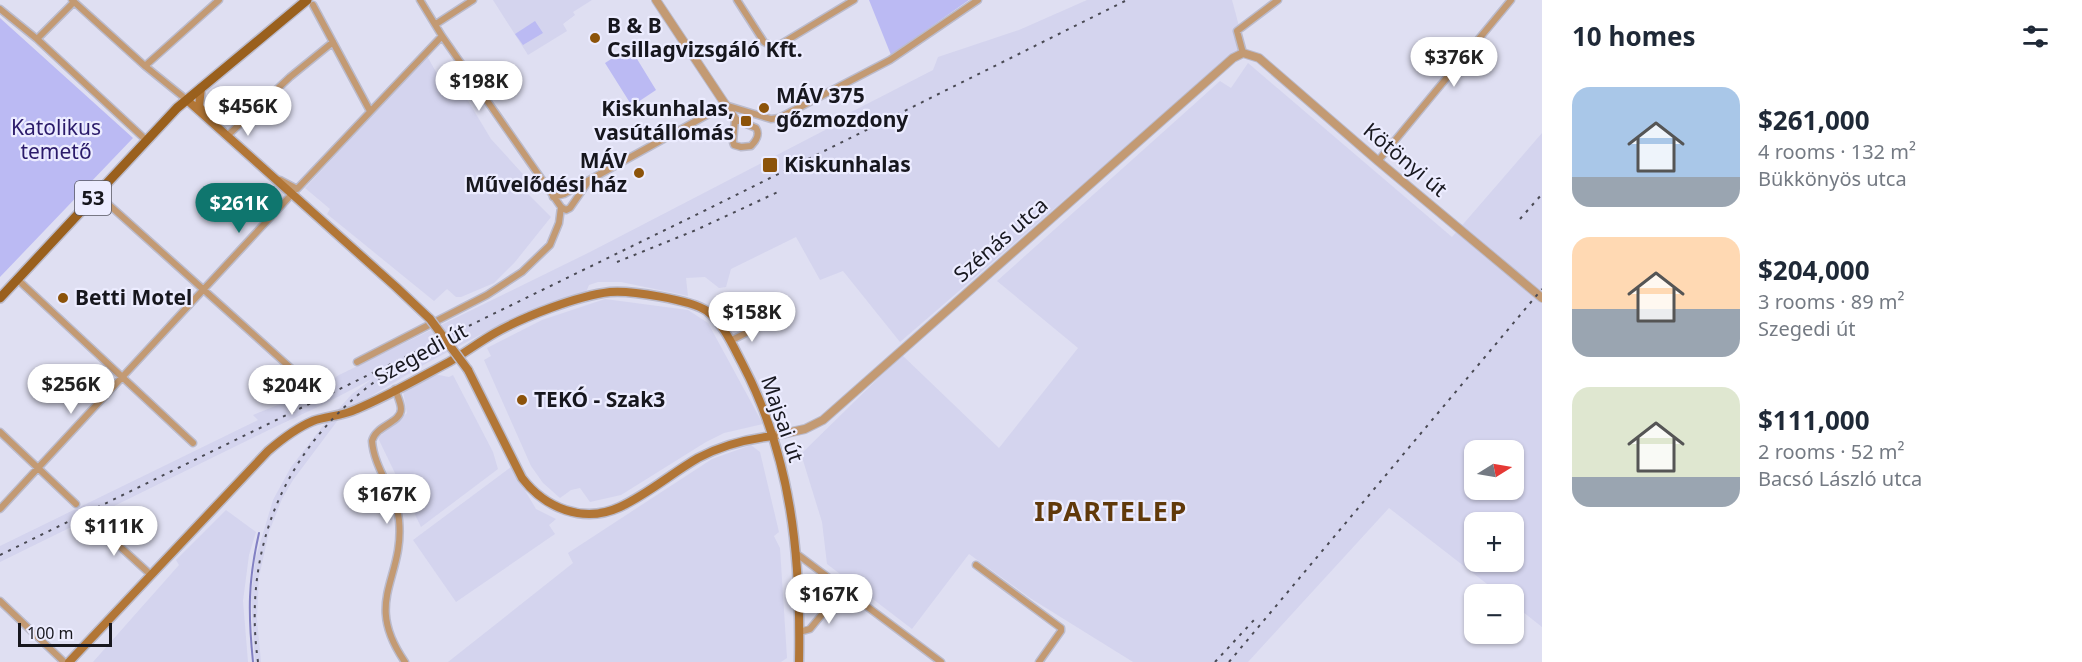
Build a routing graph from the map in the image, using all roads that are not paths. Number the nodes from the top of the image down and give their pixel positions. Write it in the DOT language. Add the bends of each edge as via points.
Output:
graph roads {
  1 [pos="219,0"];
  2 [pos="420,0"];
  3 [pos="455,0"];
  4 [pos="473,0"];
  5 [pos="657,0"];
  6 [pos="736,0"];
  7 [pos="854,0"];
  8 [pos="978,0"];
  9 [pos="1278,0"];
  10 [pos="1512,0"];
  11 [pos="73,1"];
  12 [pos="310,3"];
  13 [pos="461,8"];
  14 [pos="0,9"];
  15 [pos="436,24"];
  16 [pos="442,36"];
  17 [pos="37,39"];
  18 [pos="333,42"];
  19 [pos="1243,53"];
  20 [pos="145,66"];
  21 [pos="201,88"];
  22 [pos="187,100"];
  23 [pos="725,105"];
  24 [pos="370,111"];
  25 [pos="204,115"];
  26 [pos="735,119"];
  27 [pos="226,136"];
  28 [pos="146,140"];
  29 [pos="1378,161"];
  30 [pos="598,175"];
  31 [pos="295,192"];
  32 [pos="97,194"];
  33 [pos="553,197"];
  34 [pos="561,207"];
  35 [pos="17,279"];
  36 [pos="204,289"];
  37 [pos="597,295"];
  38 [pos="0,298"];
  39 [pos="1542,298"];
  40 [pos="764,324"];
  41 [pos="730,341"];
  42 [pos="357,362"];
  43 [pos="121,377"];
  44 [pos="313,388"];
  45 [pos="395,389"];
  46 [pos="0,432"];
  47 [pos="773,436"];
  48 [pos="747,440"];
  49 [pos="193,443"];
  50 [pos="778,456"];
  51 [pos="38,469"];
  52 [pos="76,504"];
  53 [pos="0,509"];
  54 [pos="93,523"];
  55 [pos="797,554"];
  56 [pos="976,565"];
  57 [pos="150,574"];
  58 [pos="842,590"];
  59 [pos="0,601"];
  60 [pos="799,632"];
  61 [pos="64,662"];
  62 [pos="69,662"];
  63 [pos="405,662"];
  64 [pos="799,662"];
  65 [pos="941,662"];
  66 [pos="1039,662"];
  1 -- 20 [label="street"];
  2 -- 15 [label="street"];
  3 -- 13 [label="street"];
  4 -- 13 [label="street"];
  5 -- 23 [label="street"];
  6 -- 7 [label="street" via="764,42 772,46"];
  8 -- 23 [label="street" via="890,60 779,118"];
  9 -- 19 [label="street" via="1238,31"];
  10 -- 29 [label="street"];
  11 -- 17 [label="street"];
  11 -- 20 [label="street"];
  12 -- 18 [label="street"];
  12 -- 21 [label="main road, 53"];
  13 -- 15 [label="street"];
  14 -- 17 [label="street"];
  15 -- 16 [label="street"];
  16 -- 24 [label="street"];
  16 -- 33 [label="street"];
  17 -- 28 [label="street"];
  18 -- 24 [label="street"];
  18 -- 27 [label="street"];
  19 -- 29 [label="street, Kötönyi út" via="1259,58"];
  19 -- 47 [label="street, Szénás utca" via="823,420 805,429"];
  20 -- 22 [label="street"];
  21 -- 22 [label="main road, 53"];
  21 -- 25 [label="main road" via="199,106"];
  22 -- 25 [label="main road"];
  22 -- 28 [label="main road, 53"];
  23 -- 26 [label="street"];
  23 -- 30 [label="street"];
  24 -- 31 [label="street"];
  25 -- 27 [label="main road"];
  26 -- 26 [label="street" via="734,145 751,146 757,138 756,128"];
  27 -- 31 [label="main road"];
  28 -- 32 [label="main road, 53"];
  29 -- 39 [label="street, Kötönyi út"];
  30 -- 33 [label="street"];
  30 -- 34 [label="street" via="570,208"];
  31 -- 36 [label="street"];
  31 -- 48 [label="main road, bridge" via="430,320 468,370 522,478 540,498 567,511 592,514 617,508 714,450"];
  32 -- 35 [label="main road, 53"];
  32 -- 36 [label="street"];
  33 -- 34 [label="street"];
  34 -- 42 [label="street" via="550,245 522,272 487,295"];
  35 -- 38 [label="main road, 53"];
  35 -- 43 [label="street"];
  36 -- 43 [label="street"];
  36 -- 44 [label="street"];
  37 -- 41 [label="main road, Majsai út" via="625,292 693,304 709,313"];
  37 -- 45 [label="main road, Szegedi út" via="508,326"];
  40 -- 41 [label="street"];
  41 -- 47 [label="main road, Majsai út"];
  43 -- 49 [label="street"];
  43 -- 51 [label="street"];
  45 -- 57 [label="main road, Szegedi út" via="353,411 314,421 286,436"];
  45 -- 63 [label="street" via="400,414 377,431 372,441 398,519 398,547 387,589 386,614 390,634"];
  46 -- 51 [label="street"];
  47 -- 48 [label="main road"];
  47 -- 50 [label="main road, Majsai út"];
  48 -- 50 [label="main road" via="767,444"];
  50 -- 55 [label="main road, Majsai út"];
  51 -- 52 [label="street"];
  51 -- 53 [label="street"];
  54 -- 57 [label="street"];
  55 -- 58 [label="street"];
  55 -- 60 [label="main road, Majsai út"];
  56 -- 66 [label="street" via="1061,628"];
  57 -- 62 [label="main road, Szegedi út"];
  58 -- 60 [label="street" via="810,629"];
  58 -- 65 [label="street"];
  59 -- 61 [label="street"];
  60 -- 64 [label="main road, Majsai út"];
}
